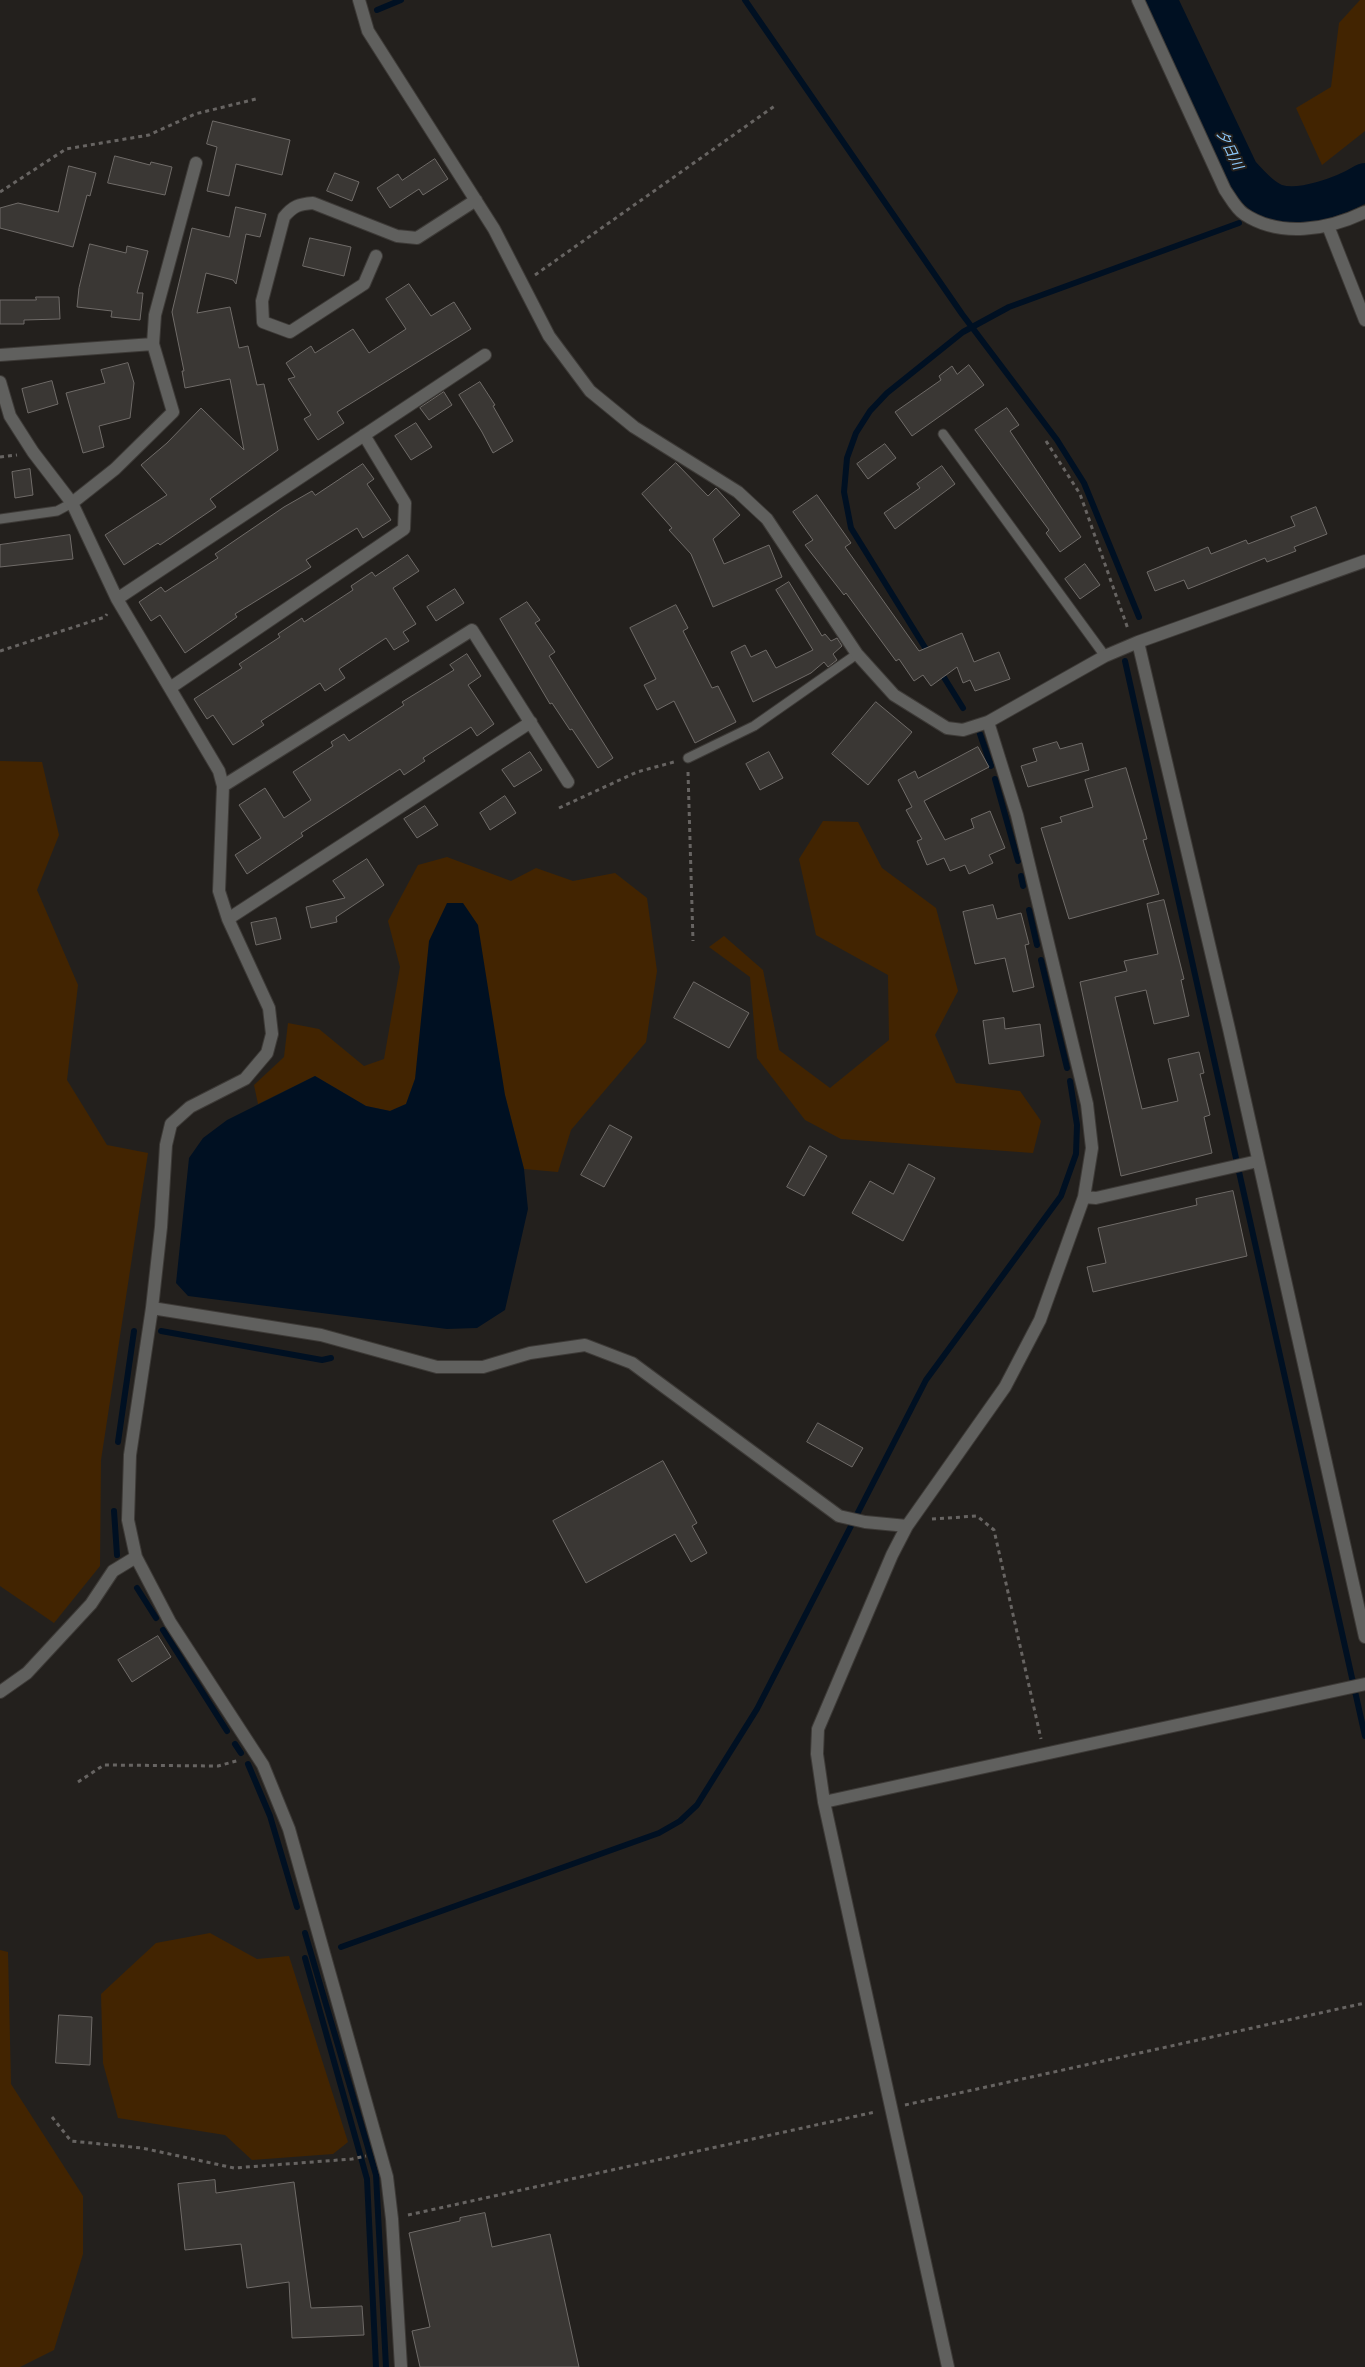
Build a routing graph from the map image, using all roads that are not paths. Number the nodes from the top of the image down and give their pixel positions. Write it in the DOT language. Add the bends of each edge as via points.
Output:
graph roads {
  1 [pos="359,0"];
  2 [pos="1138,0"];
  3 [pos="196,163"];
  4 [pos="476,200"];
  5 [pos="1365,212"];
  6 [pos="1328,226"];
  7 [pos="376,256"];
  8 [pos="1365,320"];
  9 [pos="153,344"];
  10 [pos="0,355"];
  11 [pos="485,355"];
  12 [pos="0,382"];
  13 [pos="943,434"];
  14 [pos="364,435"];
  15 [pos="72,503"];
  16 [pos="0,519"];
  17 [pos="1365,561"];
  18 [pos="117,599"];
  19 [pos="1138,642"];
  20 [pos="857,654"];
  21 [pos="1105,656"];
  22 [pos="170,688"];
  23 [pos="530,722"];
  24 [pos="988,722"];
  25 [pos="688,758"];
  26 [pos="568,782"];
  27 [pos="223,786"];
  28 [pos="228,919"];
  29 [pos="1258,1161"];
  30 [pos="1084,1197"];
  31 [pos="152,1308"];
  32 [pos="908,1526"];
  33 [pos="136,1557"];
  34 [pos="1365,1637"];
  35 [pos="1365,1684"];
  36 [pos="0,1692"];
  37 [pos="824,1802"];
  38 [pos="401,2367"];
  39 [pos="948,2367"];
  1 -- 4 [label="street" via="368,31"];
  2 -- 6 [label="street" via="1225,190 1242,213 1262,223 1295,230"];
  3 -- 9 [label="street" via="155,315"];
  4 -- 7 [label="street" via="417,238 397,236 313,203 291,208 284,217 262,301 263,322 290,332 364,284"];
  4 -- 20 [label="street" via="550,336 590,391 634,426 738,492 767,519"];
  5 -- 6 [label="street"];
  6 -- 8 [label="street"];
  9 -- 10 [label="street"];
  9 -- 15 [label="street" via="173,412 115,469"];
  11 -- 14 [label="street"];
  12 -- 15 [label="street" via="10,416"];
  13 -- 21 [label="lane"];
  14 -- 18 [label="street"];
  14 -- 22 [label="street" via="405,503 404,529"];
  15 -- 16 [label="lane" via="57,512"];
  15 -- 18 [label="street"];
  17 -- 19 [label="street"];
  18 -- 22 [label="street"];
  19 -- 21 [label="street"];
  19 -- 29 [label="street"];
  20 -- 24 [label="street" via="894,695 947,728 963,730"];
  20 -- 25 [label="lane" via="754,726"];
  21 -- 24 [label="street"];
  22 -- 27 [label="street" via="219,770"];
  23 -- 26 [label="street"];
  23 -- 27 [label="street" via="472,630"];
  23 -- 28 [label="street"];
  24 -- 30 [label="street" via="1017,815 1087,1104 1092,1148"];
  27 -- 28 [label="street" via="219,892"];
  28 -- 31 [label="street" via="269,1008 272,1034 267,1054 245,1079 190,1107 172,1124 166,1145 162,1227"];
  29 -- 30 [label="street" via="1096,1198"];
  29 -- 34 [label="street"];
  30 -- 32 [label="street" via="1040,1320 1005,1387"];
  31 -- 32 [label="street" via="321,1335 437,1367 483,1367 530,1353 585,1345 632,1363 840,1516"];
  31 -- 33 [label="street" via="130,1455 128,1520"];
  32 -- 37 [label="street" via="892,1555 818,1729 817,1754"];
  33 -- 36 [label="street" via="113,1571 91,1604 34,1666"];
  33 -- 38 [label="street" via="170,1622 264,1764 289,1829 385,2169 392,2219"];
  35 -- 37 [label="street"];
  37 -- 39 [label="street"];
}
